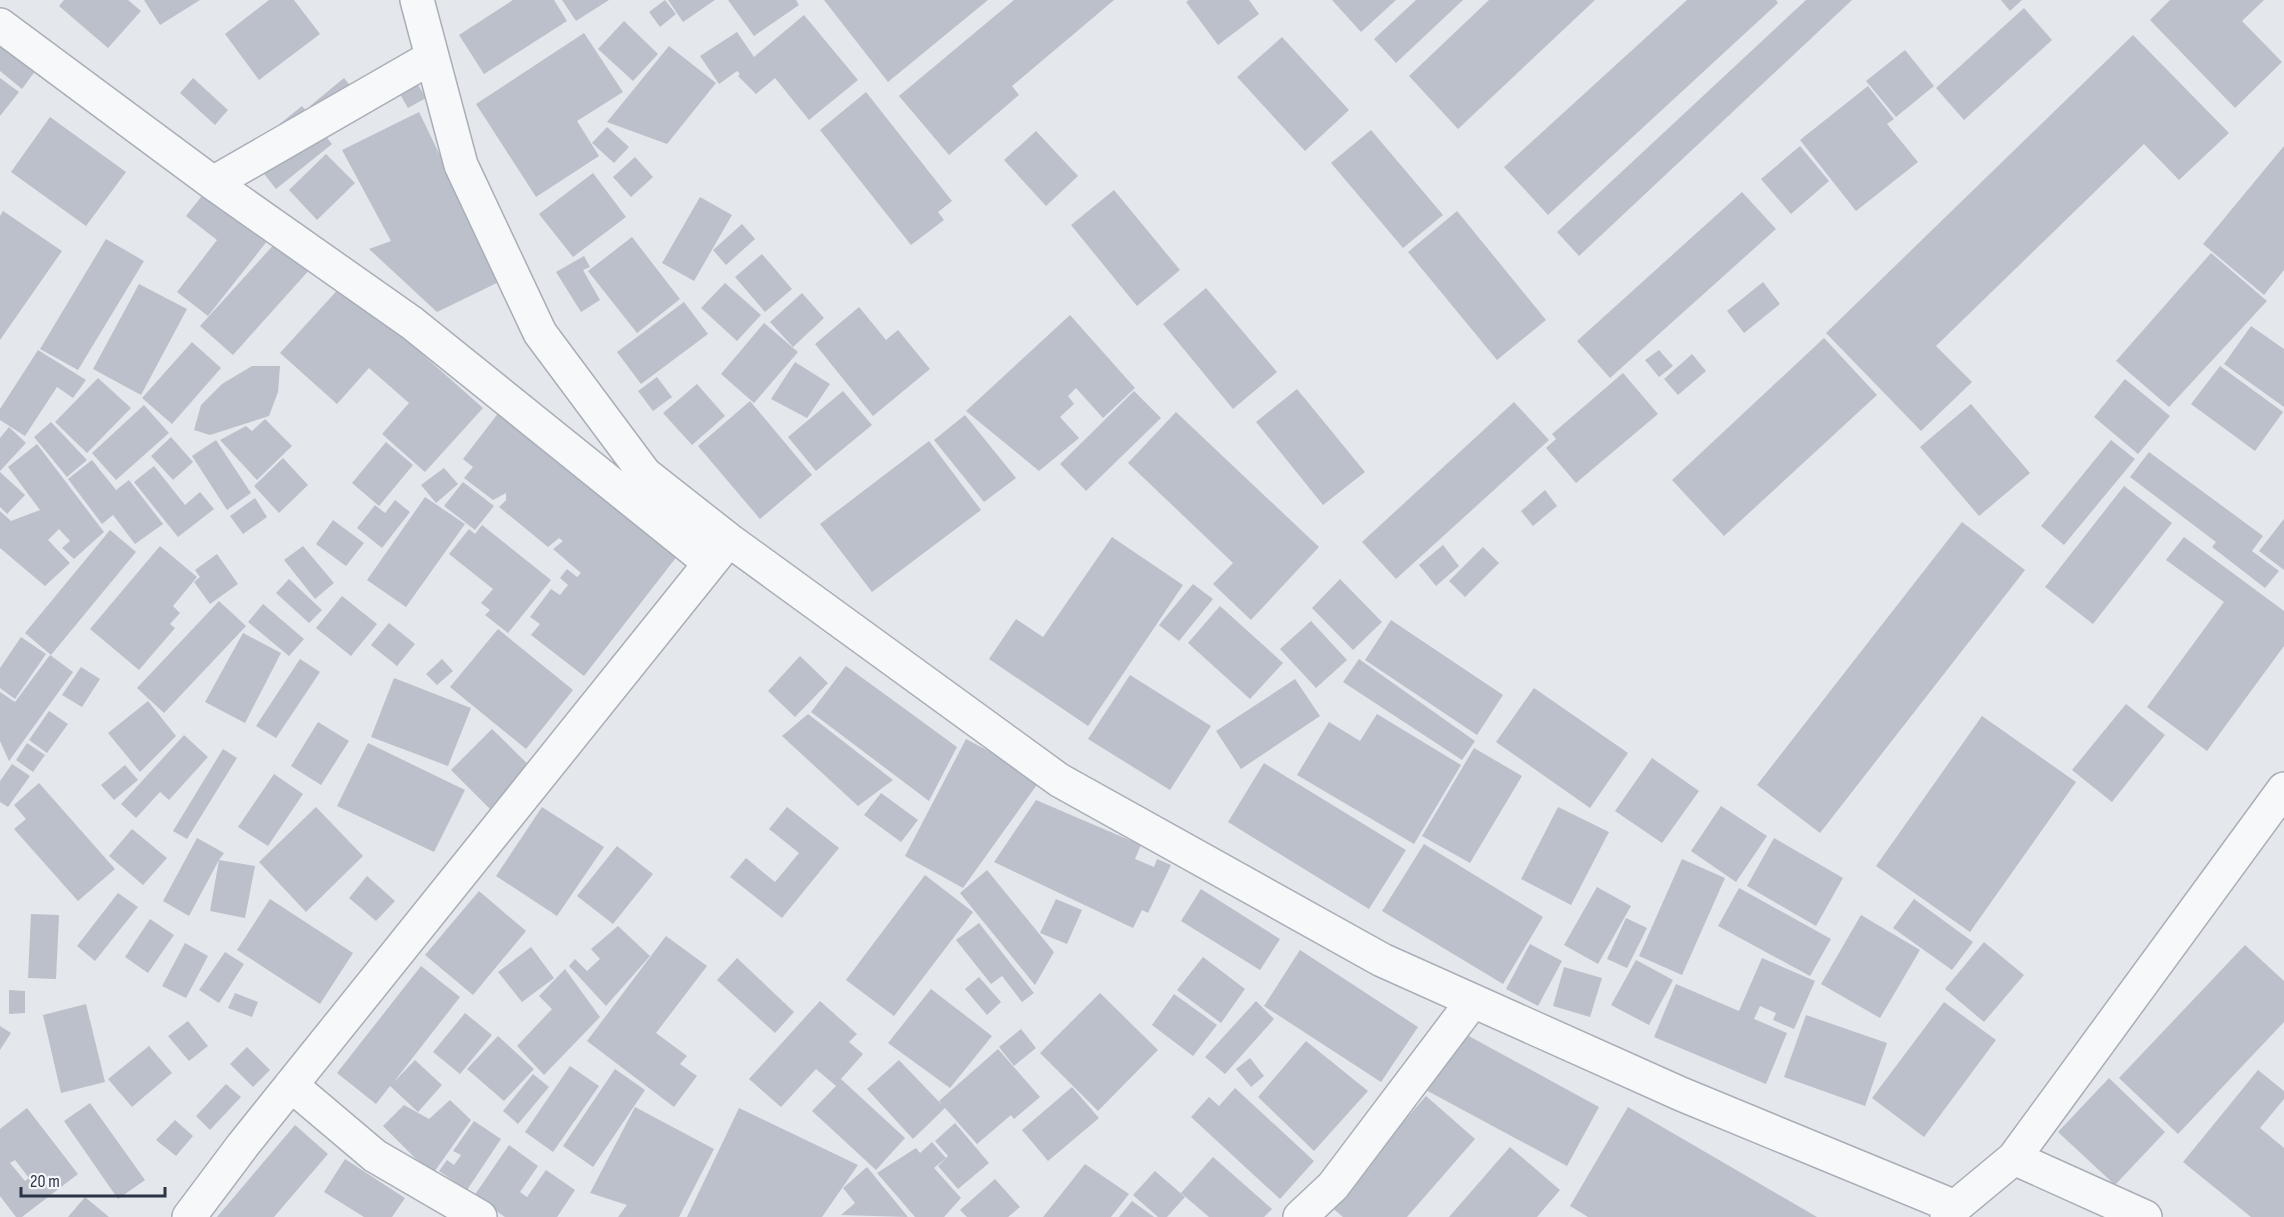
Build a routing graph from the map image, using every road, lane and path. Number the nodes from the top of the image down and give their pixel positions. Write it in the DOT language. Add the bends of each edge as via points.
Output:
graph roads {
  1 [pos="417,0"];
  2 [pos="0,25"];
  3 [pos="432,57"];
  4 [pos="213,183"];
  5 [pos="719,552"];
  6 [pos="2284,789"];
  7 [pos="1472,1002"];
  8 [pos="291,1085"];
  9 [pos="2014,1158"];
  10 [pos="1951,1212"];
  11 [pos="189,1217"];
  12 [pos="480,1217"];
  13 [pos="1300,1217"];
  14 [pos="2145,1217"];
  1 -- 3 [label="street"];
  2 -- 4 [label="street"];
  3 -- 4 [label="street"];
  3 -- 5 [label="street" via="461,165 540,333 645,474"];
  4 -- 5 [label="street" via="412,323"];
  5 -- 7 [label="street" via="1059,780 1382,960"];
  5 -- 8 [label="street"];
  6 -- 9 [label="street"];
  7 -- 10 [label="street"];
  7 -- 13 [label="street" via="1333,1186"];
  8 -- 11 [label="street"];
  8 -- 12 [label="street" via="375,1156"];
  9 -- 10 [label="street"];
  9 -- 14 [label="street"];
}
